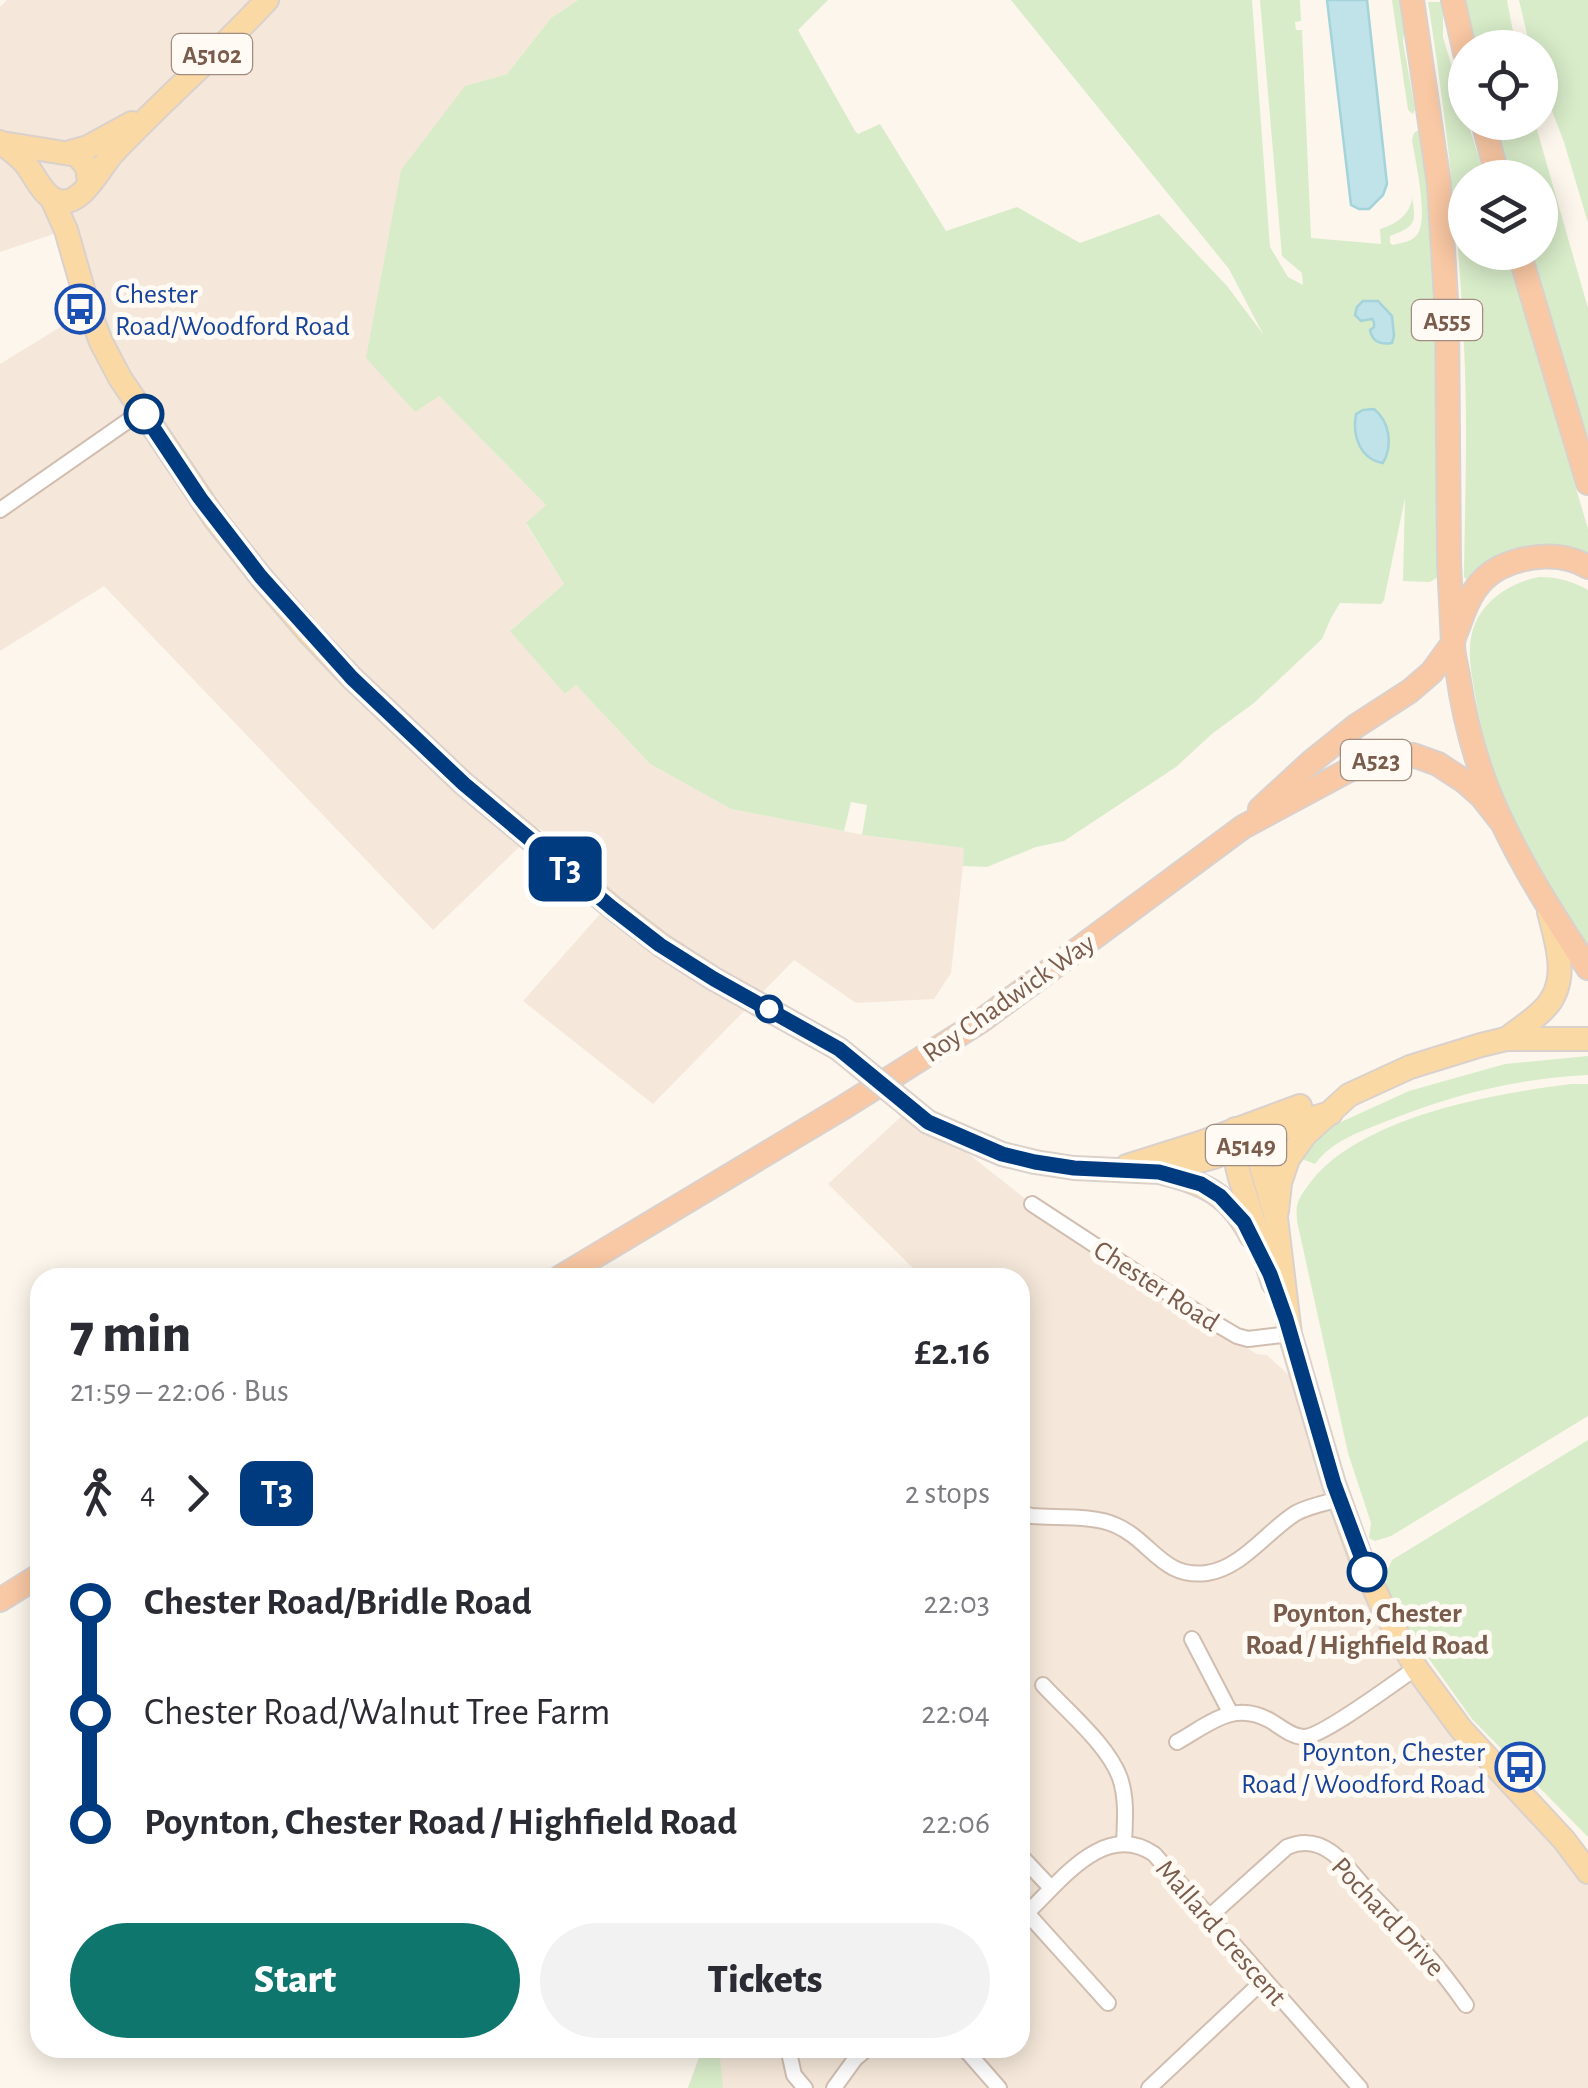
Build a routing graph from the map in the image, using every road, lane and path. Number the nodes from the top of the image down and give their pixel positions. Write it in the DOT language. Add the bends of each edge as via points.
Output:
graph roads {
  1 [pos="267,0"];
  2 [pos="1412,0"];
  3 [pos="1452,0"];
  4 [pos="1459,30"];
  5 [pos="156,108"];
  6 [pos="0,142"];
  7 [pos="65,152"];
  8 [pos="86,188"];
  9 [pos="46,190"];
  10 [pos="1524,270"];
  11 [pos="79,274"];
  12 [pos="142,410"];
  13 [pos="1588,482"];
  14 [pos="0,510"];
  15 [pos="1588,566"];
  16 [pos="1450,587"];
  17 [pos="1453,643"];
  18 [pos="1356,726"];
  19 [pos="1500,820"];
  20 [pos="1243,827"];
  21 [pos="1548,907"];
  22 [pos="1588,968"];
  23 [pos="1588,1039"];
  24 [pos="1506,1040"];
  25 [pos="1349,1095"];
  26 [pos="1331,1113"];
  27 [pos="1240,1141"];
  28 [pos="1119,1169"];
  29 [pos="1159,1172"];
  30 [pos="1032,1204"];
  31 [pos="1276,1218"];
  32 [pos="576,1268"];
  33 [pos="1270,1274"];
  34 [pos="1288,1327"];
  35 [pos="1340,1499"];
  36 [pos="1030,1516"];
  37 [pos="30,1581"];
  38 [pos="0,1600"];
  39 [pos="1192,1639"];
  40 [pos="1416,1668"];
  41 [pos="1043,1685"];
  42 [pos="1230,1712"];
  43 [pos="1177,1742"];
  44 [pos="1124,1843"];
  45 [pos="1030,1866"];
  46 [pos="1588,1872"];
  47 [pos="1051,1888"];
  48 [pos="1030,1909"];
  49 [pos="1209,1917"];
  50 [pos="1030,1923"];
  51 [pos="1264,1980"];
  52 [pos="1108,2003"];
  53 [pos="1466,2004"];
  54 [pos="790,2058"];
  55 [pos="856,2058"];
  56 [pos="973,2058"];
  57 [pos="805,2088"];
  58 [pos="834,2088"];
  59 [pos="1000,2088"];
  60 [pos="1149,2088"];
  61 [pos="1360,2088"];
  1 -- 5 [label="main road, A5102"];
  2 -- 16 [label="highway, A555" via="1440,203"];
  3 -- 4 [label="highway"];
  5 -- 7 [label="main road, A5102" via="88,147"];
  5 -- 8 [label="main road, A5102"];
  6 -- 7 [label="main road"];
  6 -- 9 [label="main road"];
  7 -- 8 [label="main road" via="87,167"];
  7 -- 9 [label="main road" via="46,160 39,174"];
  8 -- 9 [label="main road" via="69,202"];
  8 -- 11 [label="main road, A5149"];
  9 -- 11 [label="main road, A5149"];
  10 -- 13 [label="highway"];
  11 -- 12 [label="main road, A5149" via="101,342"];
  12 -- 14 [label="street"];
  12 -- 28 [label="main road, A5149, bridge" via="261,577 352,678 464,784 612,908 714,979 839,1049 928,1122 1002,1154"];
  15 -- 17 [label="highway, A555" via="1549,556 1493,572 1467,601"];
  16 -- 17 [label="highway, A555"];
  16 -- 18 [label="highway, Roy Chadwick Way / A523" via="1428,654"];
  17 -- 18 [label="highway, Roy Chadwick Way / A523" via="1410,691"];
  17 -- 19 [label="highway, A555" via="1465,716"];
  18 -- 20 [label="highway, Roy Chadwick Way / A523"];
  19 -- 20 [label="highway, Roy Chadwick Way / A523" via="1464,781 1414,756 1349,770"];
  19 -- 21 [label="highway, A555"];
  20 -- 32 [label="highway, Roy Chadwick Way / A523" via="981,1020"];
  21 -- 22 [label="highway, A555"];
  21 -- 24 [label="main road, A5149" via="1560,954 1556,990 1546,1008"];
  23 -- 24 [label="main road, A5149"];
  24 -- 25 [label="main road, A5149" via="1410,1067"];
  25 -- 26 [label="main road, A5149"];
  25 -- 27 [label="main road" via="1310,1103"];
  26 -- 27 [label="main road, A5149"];
  26 -- 31 [label="main road" via="1288,1159"];
  27 -- 28 [label="main road"];
  27 -- 29 [label="main road, A5149"];
  27 -- 31 [label="main road, A5149"];
  27 -- 33 [label="main road, A5149"];
  28 -- 29 [label="main road, A5149"];
  29 -- 33 [label="main road" via="1220,1196 1244,1222"];
  30 -- 34 [label="street, Chester Road" via="1237,1336"];
  31 -- 34 [label="main road, A5149"];
  33 -- 34 [label="main road, A5149"];
  34 -- 35 [label="main road, A5149"];
  35 -- 36 [label="street" via="1298,1512 1210,1572 1168,1566 1111,1522"];
  35 -- 40 [label="main road, A5149" via="1363,1564"];
  37 -- 38 [label="highway"];
  39 -- 42 [label="street"];
  40 -- 42 [label="street" via="1310,1737"];
  40 -- 46 [label="main road, A5149"];
  41 -- 44 [label="street" via="1120,1777"];
  42 -- 43 [label="street"];
  44 -- 47 [label="street, Mallard Crescent" via="1096,1851"];
  44 -- 49 [label="street, Mallard Crescent" via="1154,1854"];
  45 -- 47 [label="street"];
  47 -- 48 [label="street, Mallard Crescent"];
  49 -- 51 [label="street, Mallard Crescent"];
  49 -- 53 [label="street, Pochard Drive" via="1287,1847 1315,1844 1333,1852"];
  50 -- 52 [label="street"];
  51 -- 60 [label="street"];
  51 -- 61 [label="street, Mallard Crescent"];
  54 -- 57 [label="street"];
  55 -- 58 [label="street"];
  56 -- 59 [label="street"];
}
